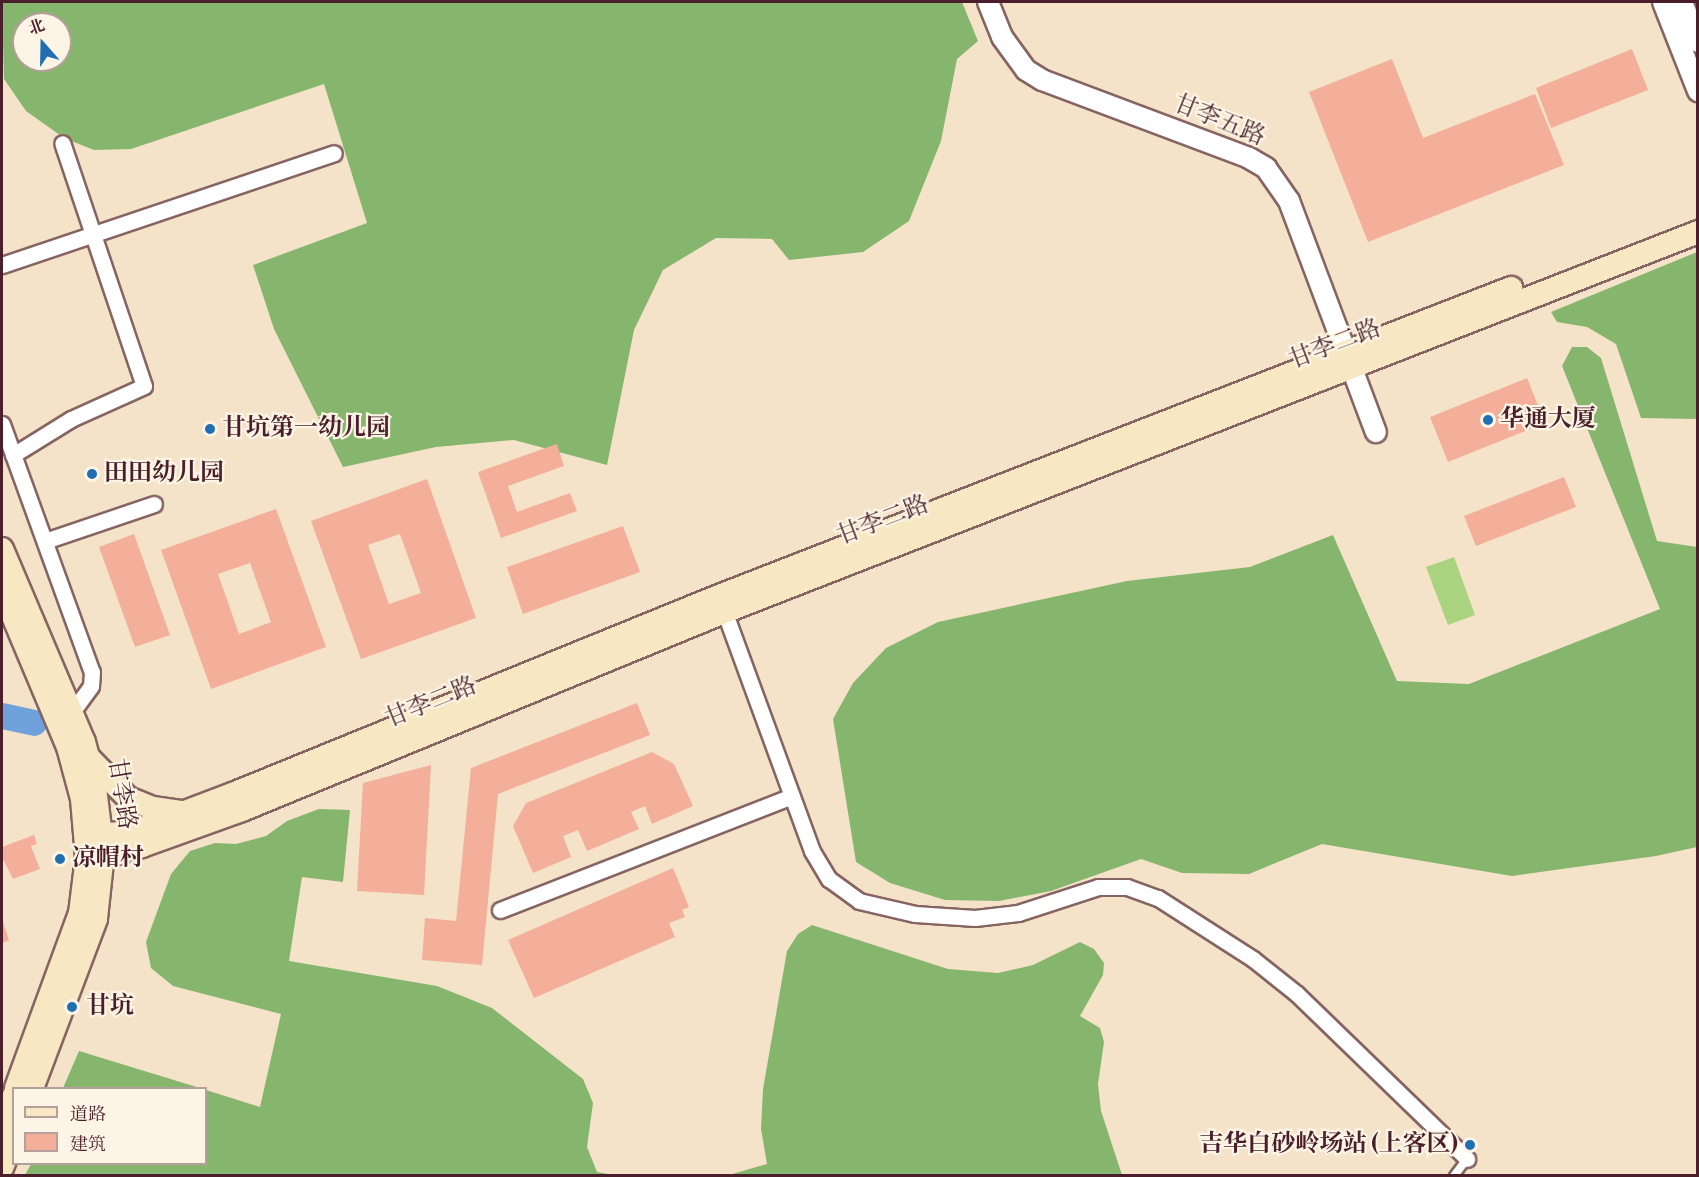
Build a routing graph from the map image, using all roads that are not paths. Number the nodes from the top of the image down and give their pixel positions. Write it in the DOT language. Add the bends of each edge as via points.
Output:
graph roads {
  1 [pos="988,2"];
  2 [pos="1663,2"];
  3 [pos="1682,2"];
  4 [pos="1698,42"];
  5 [pos="1698,91"];
  6 [pos="62,143"];
  7 [pos="334,153"];
  8 [pos="1698,216"];
  9 [pos="1698,232"];
  10 [pos="93,234"];
  11 [pos="2,265"];
  12 [pos="1348,360"];
  13 [pos="2,424"];
  14 [pos="1376,432"];
  15 [pos="13,455"];
  16 [pos="154,504"];
  17 [pos="45,541"];
  18 [pos="2,549"];
  19 [pos="2,590"];
  20 [pos="721,604"];
  21 [pos="72,712"];
  22 [pos="89,758"];
  23 [pos="792,796"];
  24 [pos="183,812"];
  25 [pos="94,846"];
  26 [pos="500,910"];
  27 [pos="17,1087"];
  28 [pos="33,1087"];
  29 [pos="12,1100"];
  30 [pos="2,1128"];
  31 [pos="12,1142"];
  32 [pos="1467,1159"];
  33 [pos="2,1168"];
  34 [pos="1454,1176"];
  1 -- 12 [label="street, 甘李五路" via="1002,37 1026,70 1042,80 1249,158 1266,168 1289,201"];
  2 -- 5 [label="street"];
  3 -- 4 [label="street"];
  6 -- 10 [label="street"];
  7 -- 10 [label="street"];
  8 -- 12 [label="main road, 甘李二路"];
  9 -- 12 [label="main road, 甘李二路"];
  10 -- 11 [label="street"];
  10 -- 15 [label="street" via="144,386 71,419"];
  12 -- 14 [label="street, 甘李五路"];
  12 -- 20 [label="main road, 甘李二路"];
  13 -- 15 [label="street"];
  15 -- 17 [label="street"];
  16 -- 17 [label="street"];
  17 -- 21 [label="street" via="92,672 91,686"];
  18 -- 21 [label="main road, 甘李路"];
  19 -- 25 [label="main road, 甘李路" via="69,747"];
  20 -- 23 [label="street"];
  20 -- 24 [label="main road, 甘李二路"];
  20 -- 25 [label="main road, 甘李二路" via="242,810"];
  21 -- 22 [label="main road, 甘李路"];
  22 -- 24 [label="main road" via="128,798 153,808"];
  22 -- 25 [label="main road, 甘李路"];
  23 -- 26 [label="street"];
  23 -- 32 [label="street" via="812,851 829,879 859,901 915,914 975,918 1018,913 1098,887 1127,887 1158,898 1253,959 1297,994"];
  24 -- 25 [label="main road, 甘李二路"];
  25 -- 27 [label="main road, 甘李路" via="80,913"];
  25 -- 28 [label="main road, 甘李路" via="101,898 94,927"];
  29 -- 30 [label="main road"];
  31 -- 33 [label="main road"];
  32 -- 34 [label="lane"];
}
